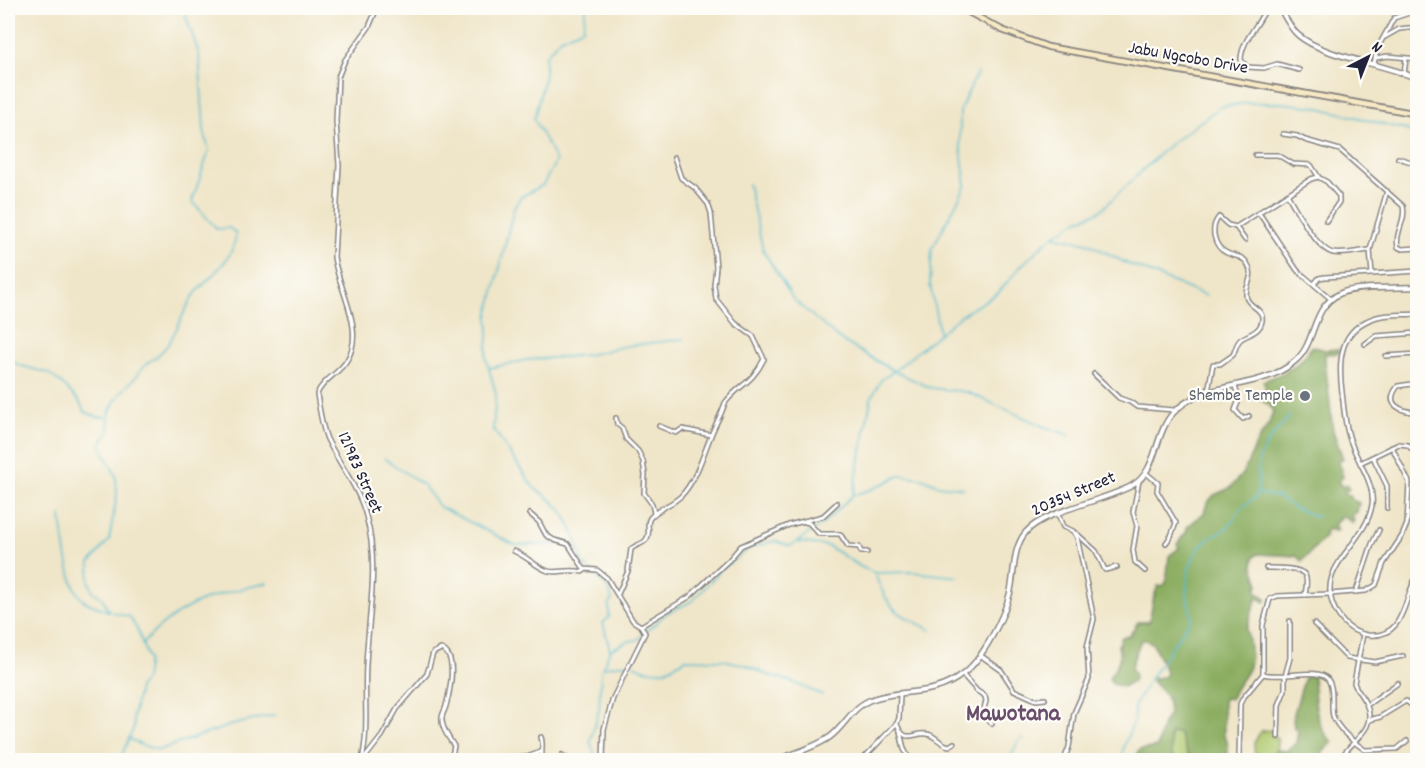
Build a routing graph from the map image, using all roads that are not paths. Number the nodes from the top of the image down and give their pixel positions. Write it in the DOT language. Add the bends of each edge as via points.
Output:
graph roads {
  1 [pos="376,8"];
  2 [pos="961,8"];
  3 [pos="1266,8"];
  4 [pos="1280,8"];
  5 [pos="1418,10"];
  6 [pos="1418,27"];
  7 [pos="1383,38"];
  8 [pos="1376,58"];
  9 [pos="1406,59"];
  10 [pos="1418,59"];
  11 [pos="1374,64"];
  12 [pos="1299,70"];
  13 [pos="1404,73"];
  14 [pos="1418,79"];
  15 [pos="1418,114"];
  16 [pos="1283,134"];
  17 [pos="1255,155"];
  18 [pos="674,157"];
  19 [pos="1398,158"];
  20 [pos="1418,164"];
  21 [pos="1318,177"];
  22 [pos="1387,191"];
  23 [pos="1287,194"];
  24 [pos="1259,213"];
  25 [pos="1326,221"];
  26 [pos="1236,227"];
  27 [pos="1245,240"];
  28 [pos="1418,248"];
  29 [pos="1370,250"];
  30 [pos="1418,271"];
  31 [pos="1372,274"];
  32 [pos="1314,284"];
  33 [pos="1418,287"];
  34 [pos="1331,299"];
  35 [pos="1418,314"];
  36 [pos="1418,333"];
  37 [pos="1365,344"];
  38 [pos="1418,354"];
  39 [pos="1386,356"];
  40 [pos="1094,374"];
  41 [pos="1418,382"];
  42 [pos="1235,386"];
  43 [pos="1208,393"];
  44 [pos="1176,410"];
  45 [pos="1418,413"];
  46 [pos="1249,416"];
  47 [pos="616,418"];
  48 [pos="659,426"];
  49 [pos="711,435"];
  50 [pos="1392,447"];
  51 [pos="1373,456"];
  52 [pos="1418,456"];
  53 [pos="1360,463"];
  54 [pos="1146,473"];
  55 [pos="1140,479"];
  56 [pos="837,503"];
  57 [pos="1387,508"];
  58 [pos="654,513"];
  59 [pos="530,514"];
  60 [pos="1058,514"];
  61 [pos="803,521"];
  62 [pos="1379,530"];
  63 [pos="1074,532"];
  64 [pos="1166,543"];
  65 [pos="514,551"];
  66 [pos="867,552"];
  67 [pos="1117,567"];
  68 [pos="1266,568"];
  69 [pos="589,570"];
  70 [pos="1145,571"];
  71 [pos="1418,574"];
  72 [pos="1356,592"];
  73 [pos="618,594"];
  74 [pos="1330,594"];
  75 [pos="1305,595"];
  76 [pos="1290,621"];
  77 [pos="1314,624"];
  78 [pos="644,630"];
  79 [pos="1363,634"];
  80 [pos="980,655"];
  81 [pos="1403,656"];
  82 [pos="1357,660"];
  83 [pos="1263,674"];
  84 [pos="963,675"];
  85 [pos="1286,676"];
  86 [pos="1398,683"];
  87 [pos="900,695"];
  88 [pos="1045,699"];
  89 [pos="1410,704"];
  90 [pos="1367,705"];
  91 [pos="1369,720"];
  92 [pos="897,723"];
  93 [pos="992,724"];
  94 [pos="899,730"];
  95 [pos="541,737"];
  96 [pos="1278,737"];
  97 [pos="1407,741"];
  98 [pos="1355,742"];
  99 [pos="954,743"];
  100 [pos="542,752"];
  101 [pos="562,755"];
  102 [pos="363,760"];
  103 [pos="451,760"];
  104 [pos="510,760"];
  105 [pos="543,760"];
  106 [pos="569,760"];
  107 [pos="603,760"];
  108 [pos="776,760"];
  109 [pos="862,760"];
  110 [pos="910,760"];
  111 [pos="1064,760"];
  112 [pos="1239,760"];
  113 [pos="1340,760"];
  1 -- 102 [label="street, 121983 Street" via="366,32 341,66 337,82 339,165 334,257 354,338 346,362 317,394 326,435 365,511 373,544"];
  2 -- 15 [label="main road, Jabu Ngcobo Drive" via="1002,30 1048,47"];
  3 -- 12 [label="street" via="1245,43 1241,60 1247,67 1277,64"];
  4 -- 11 [label="street" via="1294,31 1304,39"];
  5 -- 7 [label="street" via="1394,18"];
  6 -- 7 [label="street" via="1396,30"];
  7 -- 8 [label="street"];
  8 -- 9 [label="street"];
  8 -- 11 [label="street"];
  9 -- 10 [label="street"];
  9 -- 13 [label="street"];
  11 -- 13 [label="street"];
  13 -- 14 [label="street"];
  16 -- 22 [label="street" via="1340,150"];
  17 -- 21 [label="street" via="1278,155 1293,164 1311,165"];
  18 -- 49 [label="street" via="681,178 695,188 711,213 716,299 735,323 753,336 764,359 749,382 727,400"];
  19 -- 20 [label="street"];
  21 -- 23 [label="street"];
  21 -- 25 [label="street" via="1339,196"];
  22 -- 28 [label="street" via="1404,210 1398,247"];
  22 -- 29 [label="street"];
  23 -- 24 [label="street"];
  23 -- 29 [label="street" via="1327,251 1336,254"];
  24 -- 26 [label="street"];
  24 -- 32 [label="street" via="1292,264"];
  26 -- 27 [label="street"];
  26 -- 43 [label="street" via="1219,217 1214,229 1216,242 1248,265 1251,279 1246,295 1260,312 1262,323 1253,334 1240,340 1233,355 1213,364"];
  29 -- 31 [label="street"];
  30 -- 31 [label="street"];
  31 -- 32 [label="street" via="1319,278"];
  32 -- 34 [label="street"];
  33 -- 34 [label="street" via="1345,291"];
  34 -- 42 [label="street, 20354 Street" via="1321,310 1305,349 1294,363"];
  35 -- 53 [label="street" via="1367,321 1342,349 1339,360 1348,434"];
  36 -- 37 [label="street" via="1376,336"];
  38 -- 39 [label="street"];
  40 -- 44 [label="street" via="1119,398 1137,407"];
  41 -- 45 [label="street" via="1398,386 1393,400 1400,410"];
  42 -- 43 [label="street, 20354 Street"];
  42 -- 46 [label="street" via="1239,400 1235,410 1242,418"];
  43 -- 44 [label="street, 20354 Street"];
  44 -- 54 [label="street, 20354 Street" via="1161,431"];
  47 -- 58 [label="street" via="626,439 641,456 644,493"];
  48 -- 49 [label="street" via="676,433 682,429"];
  49 -- 58 [label="street" via="685,491"];
  50 -- 51 [label="street"];
  50 -- 52 [label="street" via="1408,445"];
  50 -- 72 [label="street" via="1409,482 1406,530 1384,564 1376,585 1371,590"];
  51 -- 53 [label="street"];
  51 -- 57 [label="street" via="1387,486"];
  53 -- 74 [label="street" via="1371,489 1372,506 1365,526 1333,573"];
  54 -- 55 [label="street, 20354 Street"];
  54 -- 64 [label="street" via="1158,483 1157,491 1176,523"];
  55 -- 60 [label="street, 20354 Street" via="1125,489"];
  55 -- 70 [label="street" via="1132,512 1137,526 1133,550 1135,562"];
  56 -- 61 [label="street" via="823,516"];
  58 -- 73 [label="street" via="648,522 646,540 631,549 628,571"];
  59 -- 69 [label="street" via="546,535 568,544 581,566"];
  60 -- 63 [label="street" via="1063,527"];
  60 -- 80 [label="street, 20354 Street" via="1033,526 1020,540 1006,604"];
  61 -- 66 [label="street" via="819,534 840,534 848,546"];
  61 -- 78 [label="street" via="741,546 689,597"];
  62 -- 72 [label="street"];
  63 -- 67 [label="street" via="1096,551 1105,570"];
  63 -- 111 [label="street" via="1094,619 1088,647 1089,679 1074,713"];
  65 -- 69 [label="street" via="549,572"];
  68 -- 75 [label="street" via="1303,572"];
  69 -- 73 [label="street" via="607,578"];
  71 -- 79 [label="street" via="1398,623 1381,634"];
  72 -- 74 [label="street"];
  73 -- 78 [label="street" via="633,621"];
  74 -- 75 [label="street"];
  74 -- 79 [label="street" via="1343,622"];
  75 -- 83 [label="street" via="1277,596 1268,602 1263,625"];
  76 -- 85 [label="street"];
  77 -- 82 [label="street" via="1343,656"];
  78 -- 107 [label="street" via="613,698 604,729"];
  79 -- 82 [label="street"];
  80 -- 84 [label="street, 20354 Street"];
  80 -- 88 [label="street" via="1000,670 1014,690"];
  81 -- 82 [label="street" via="1375,662"];
  82 -- 90 [label="street" via="1354,683"];
  83 -- 85 [label="street"];
  83 -- 112 [label="street" via="1240,704"];
  84 -- 87 [label="street, 20354 Street" via="939,688"];
  84 -- 93 [label="street" via="985,696 982,716"];
  85 -- 96 [label="street"];
  85 -- 98 [label="street" via="1315,674 1326,678 1331,686 1334,718"];
  86 -- 90 [label="street"];
  87 -- 92 [label="street"];
  87 -- 108 [label="street, 20354 Street" via="865,702 828,738"];
  89 -- 91 [label="street" via="1406,701"];
  90 -- 91 [label="street"];
  91 -- 98 [label="street" via="1365,732"];
  92 -- 94 [label="street"];
  92 -- 109 [label="street"];
  94 -- 99 [label="street" via="909,736 928,734 945,746"];
  94 -- 110 [label="street"];
  95 -- 100 [label="street"];
  97 -- 98 [label="street" via="1399,748 1367,751"];
  98 -- 113 [label="street"];
  100 -- 104 [label="street"];
  100 -- 105 [label="street"];
  101 -- 106 [label="street"];
  102 -- 103 [label="street" via="400,705 429,672 434,652 441,649 451,657 450,693 441,718 454,748"];
}
